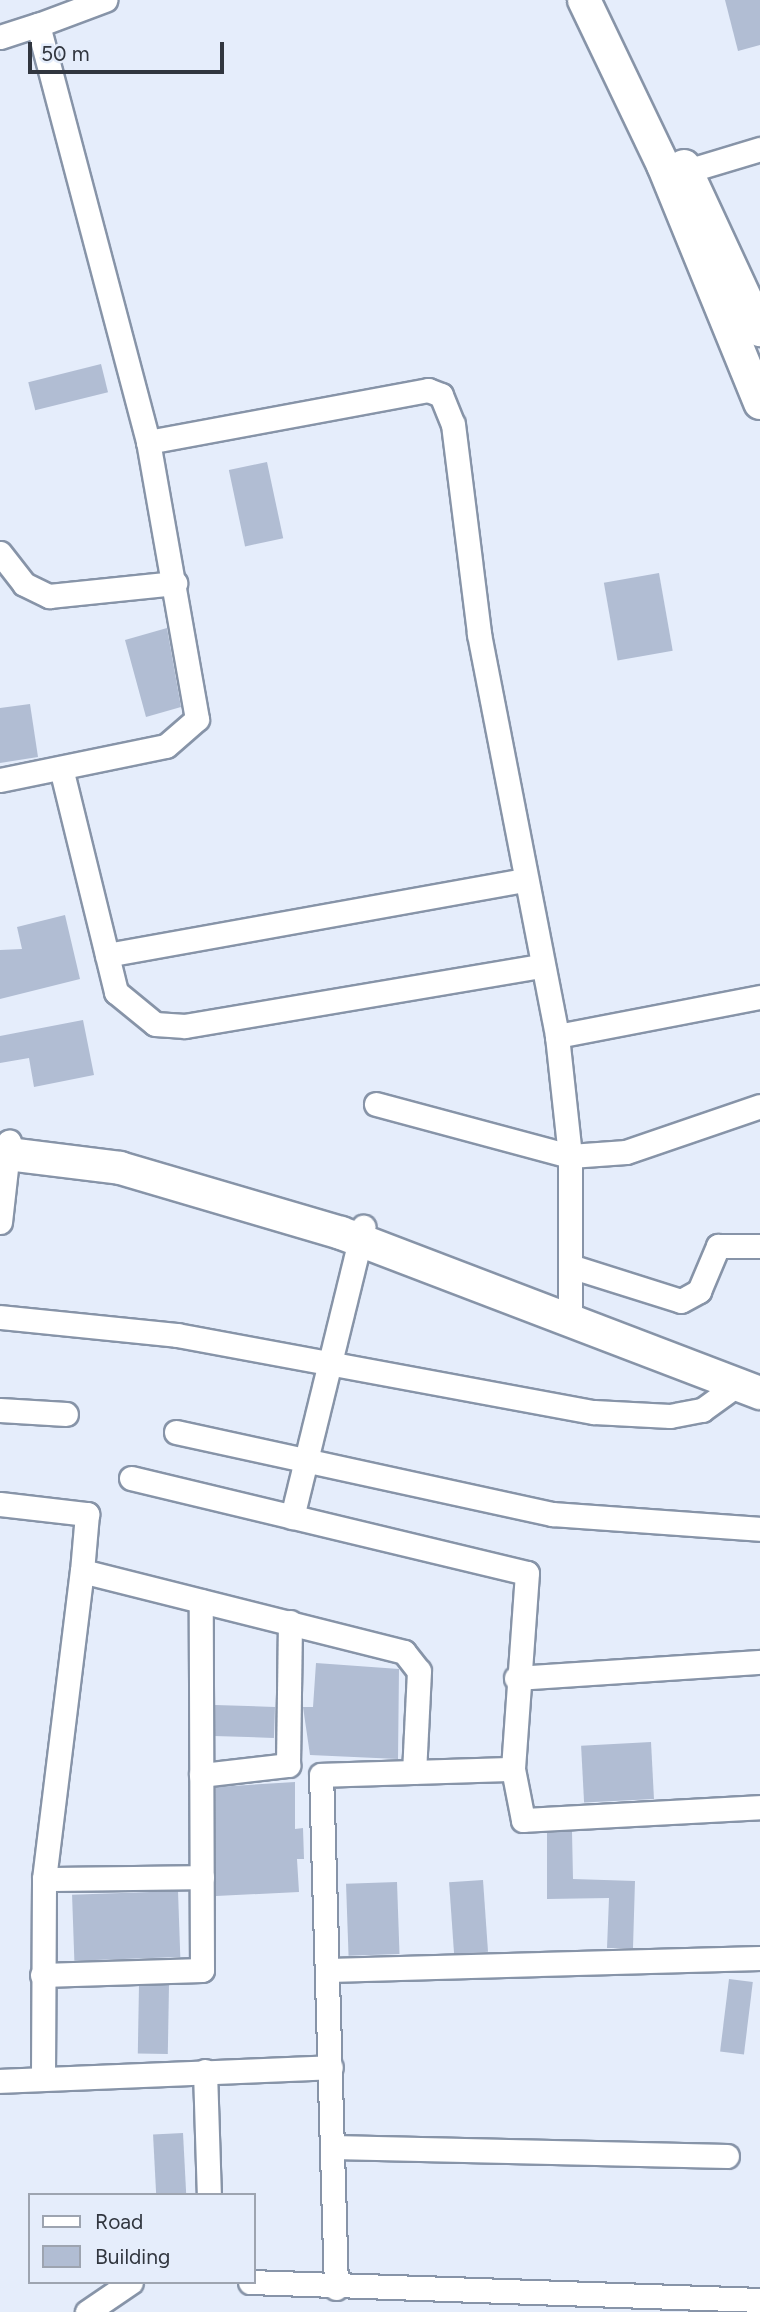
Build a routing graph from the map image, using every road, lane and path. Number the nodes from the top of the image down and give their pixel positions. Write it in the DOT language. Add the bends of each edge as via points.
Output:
graph roads {
  1 [pos="104,0"];
  2 [pos="584,0"];
  3 [pos="606,0"];
  4 [pos="38,25"];
  5 [pos="0,37"];
  6 [pos="760,149"];
  7 [pos="677,174"];
  8 [pos="760,330"];
  9 [pos="760,403"];
  10 [pos="148,442"];
  11 [pos="0,553"];
  12 [pos="175,583"];
  13 [pos="61,768"];
  14 [pos="0,780"];
  15 [pos="525,880"];
  16 [pos="107,955"];
  17 [pos="540,965"];
  18 [pos="760,997"];
  19 [pos="557,1036"];
  20 [pos="376,1104"];
  21 [pos="760,1107"];
  22 [pos="4,1148"];
  23 [pos="570,1156"];
  24 [pos="0,1222"];
  25 [pos="361,1234"];
  26 [pos="760,1246"];
  27 [pos="570,1266"];
  28 [pos="571,1314"];
  29 [pos="0,1317"];
  30 [pos="328,1366"];
  31 [pos="753,1383"];
  32 [pos="0,1410"];
  33 [pos="66,1414"];
  34 [pos="176,1432"];
  35 [pos="306,1460"];
  36 [pos="131,1478"];
  37 [pos="0,1504"];
  38 [pos="292,1517"];
  39 [pos="760,1529"];
  40 [pos="82,1571"];
  41 [pos="201,1601"];
  42 [pos="290,1622"];
  43 [pos="760,1662"];
  44 [pos="516,1678"];
  45 [pos="513,1769"];
  46 [pos="414,1772"];
  47 [pos="201,1775"];
  48 [pos="760,1807"];
  49 [pos="202,1877"];
  50 [pos="44,1880"];
  51 [pos="760,1958"];
  52 [pos="329,1970"];
  53 [pos="42,1975"];
  54 [pos="331,2067"];
  55 [pos="205,2071"];
  56 [pos="43,2075"];
  57 [pos="0,2081"];
  58 [pos="333,2147"];
  59 [pos="727,2156"];
  60 [pos="209,2193"];
  61 [pos="256,2282"];
  62 [pos="128,2284"];
  63 [pos="336,2288"];
  64 [pos="760,2300"];
  65 [pos="87,2312"];
  1 -- 4 [label="street"];
  2 -- 7 [label="street"];
  3 -- 7 [label="street"];
  4 -- 5 [label="street"];
  4 -- 10 [label="street"];
  6 -- 7 [label="street"];
  7 -- 8 [label="street"];
  7 -- 9 [label="street"];
  10 -- 12 [label="street"];
  10 -- 15 [label="street" via="428,390 441,395 453,424 479,634"];
  11 -- 12 [label="street" via="24,584 49,596"];
  12 -- 13 [label="street" via="197,719 166,746"];
  13 -- 14 [label="street"];
  13 -- 16 [label="street"];
  15 -- 16 [label="street"];
  15 -- 17 [label="street"];
  16 -- 17 [label="street" via="116,992 133,1009 155,1024 185,1026"];
  17 -- 19 [label="street"];
  18 -- 19 [label="street"];
  19 -- 23 [label="street"];
  20 -- 23 [label="street"];
  21 -- 23 [label="street" via="626,1152"];
  22 -- 24 [label="street"];
  22 -- 25 [label="street" via="115,1154"];
  23 -- 27 [label="street"];
  25 -- 28 [label="street"];
  25 -- 30 [label="street"];
  26 -- 27 [label="street" via="718,1246 699,1291 681,1301"];
  27 -- 28 [label="street"];
  28 -- 31 [label="street"];
  29 -- 30 [label="street" via="177,1335"];
  30 -- 31 [label="street" via="594,1412 670,1416 702,1410"];
  30 -- 35 [label="street"];
  32 -- 33 [label="street"];
  34 -- 35 [label="street"];
  35 -- 38 [label="street"];
  35 -- 39 [label="street" via="553,1514"];
  36 -- 38 [label="street"];
  37 -- 40 [label="street" via="87,1514"];
  38 -- 44 [label="street" via="519,1566 530,1583"];
  40 -- 41 [label="street"];
  40 -- 50 [label="street"];
  41 -- 42 [label="street"];
  41 -- 47 [label="street"];
  42 -- 46 [label="street" via="413,1660 419,1671"];
  42 -- 47 [label="street" via="289,1765"];
  43 -- 44 [label="street"];
  44 -- 45 [label="street"];
  45 -- 46 [label="street"];
  45 -- 48 [label="street" via="517,1812 532,1825"];
  46 -- 52 [label="street" via="321,1776"];
  47 -- 49 [label="street"];
  49 -- 50 [label="street"];
  49 -- 53 [label="street" via="202,1970"];
  50 -- 53 [label="street"];
  51 -- 52 [label="street"];
  52 -- 54 [label="street"];
  53 -- 56 [label="street"];
  54 -- 55 [label="street"];
  54 -- 58 [label="street"];
  55 -- 56 [label="street"];
  55 -- 60 [label="street"];
  56 -- 57 [label="street"];
  58 -- 59 [label="street"];
  58 -- 63 [label="street"];
  61 -- 63 [label="street"];
  62 -- 65 [label="street"];
  63 -- 64 [label="street"];
}
